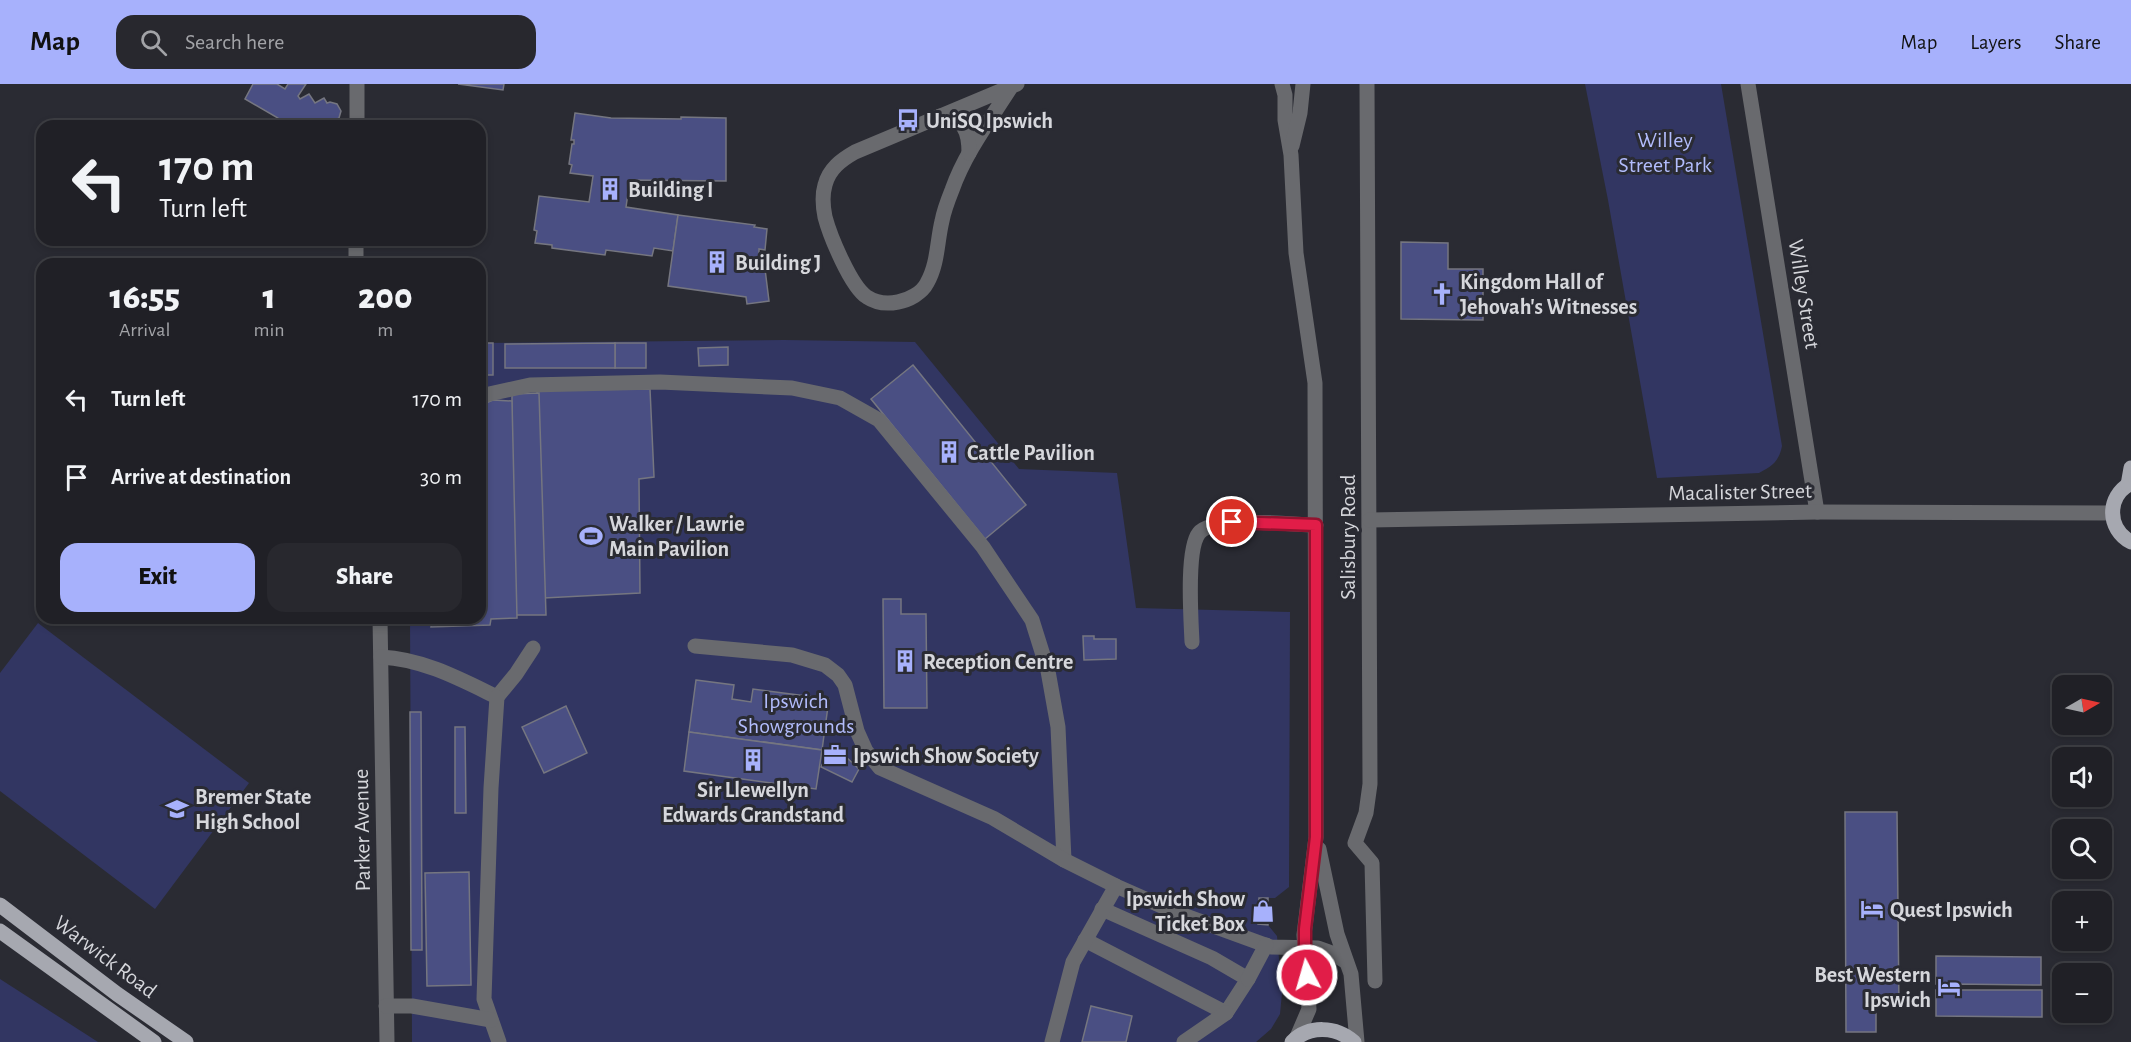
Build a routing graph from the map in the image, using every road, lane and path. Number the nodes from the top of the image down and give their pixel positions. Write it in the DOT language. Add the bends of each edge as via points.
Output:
graph roads {
  1 [pos="357,84"];
  2 [pos="1282,84"];
  3 [pos="1303,84"];
  4 [pos="1367,84"];
  5 [pos="1748,84"];
  6 [pos="1014,86"];
  7 [pos="940,116"];
  8 [pos="357,120"];
  9 [pos="969,153"];
  10 [pos="1290,155"];
  11 [pos="486,395"];
  12 [pos="2131,468"];
  13 [pos="2130,484"];
  14 [pos="1817,512"];
  15 [pos="2112,513"];
  16 [pos="1370,520"];
  17 [pos="1316,525"];
  18 [pos="2130,545"];
  19 [pos="380,624"];
  20 [pos="1192,642"];
  21 [pos="695,646"];
  22 [pos="532,648"];
  23 [pos="381,657"];
  24 [pos="497,697"];
  25 [pos="1316,837"];
  26 [pos="1064,860"];
  27 [pos="1116,886"];
  28 [pos="0,905"];
  29 [pos="1102,909"];
  30 [pos="0,931"];
  31 [pos="1085,940"];
  32 [pos="1266,945"];
  33 [pos="1304,946"];
  34 [pos="1345,961"];
  35 [pos="1248,979"];
  36 [pos="1375,981"];
  37 [pos="386,1006"];
  38 [pos="1226,1013"];
  39 [pos="491,1020"];
  40 [pos="1293,1040"];
  41 [pos="154,1042"];
  42 [pos="186,1042"];
  43 [pos="387,1042"];
  44 [pos="499,1042"];
  45 [pos="1052,1042"];
  46 [pos="1184,1042"];
  47 [pos="1355,1042"];
  1 -- 8 [label="street"];
  2 -- 10 [label="street, Salisbury Road"];
  3 -- 10 [label="street"];
  4 -- 16 [label="street, Salisbury Road"];
  5 -- 14 [label="street, Willey Street"];
  6 -- 7 [label="street"];
  6 -- 9 [label="street"];
  7 -- 9 [label="street" via="962,124 968,136"];
  7 -- 9 [label="street" via="848,156 831,172 825,185 825,218 852,280 868,298 883,303 899,302 916,296 926,286 933,272 942,219"];
  10 -- 17 [label="street, Salisbury Road" via="1296,253 1315,383"];
  11 -- 26 [label="street" via="554,384 660,382 792,388 840,398 879,420 983,546 1032,620 1048,671 1058,727"];
  12 -- 13 [label="main road"];
  13 -- 15 [label="main road" via="2116,496"];
  14 -- 15 [label="street, Macalister Street"];
  14 -- 16 [label="street, Macalister Street"];
  15 -- 18 [label="main road" via="2117,530"];
  16 -- 36 [label="street, Salisbury Road" via="1370,784 1366,813 1355,843 1372,863"];
  17 -- 20 [label="street" via="1232,522 1214,524 1199,532 1191,548"];
  17 -- 25 [label="street, Salisbury Road"];
  19 -- 23 [label="street, Parker Avenue"];
  21 -- 26 [label="street" via="792,655 825,665 845,685 857,731 879,768 993,818"];
  22 -- 24 [label="street"];
  23 -- 24 [label="street" via="400,658 441,671"];
  23 -- 37 [label="street, Parker Avenue"];
  24 -- 39 [label="street" via="484,999"];
  25 -- 33 [label="street, Salisbury Road"];
  25 -- 34 [label="street, Salisbury Road"];
  26 -- 27 [label="street"];
  27 -- 29 [label="street"];
  27 -- 32 [label="street"];
  28 -- 42 [label="main road, Warwick Road"];
  29 -- 31 [label="street"];
  29 -- 35 [label="street" via="1212,958"];
  30 -- 41 [label="main road, Warwick Road"];
  31 -- 38 [label="street"];
  31 -- 45 [label="street" via="1073,962"];
  32 -- 33 [label="street"];
  32 -- 35 [label="street"];
  33 -- 34 [label="street" via="1328,951"];
  33 -- 40 [label="street, Salisbury Road" via="1310,1005 1305,1023"];
  34 -- 47 [label="street, Salisbury Road" via="1351,978"];
  35 -- 38 [label="street"];
  37 -- 39 [label="street" via="412,1006"];
  37 -- 43 [label="street, Parker Avenue"];
  38 -- 46 [label="street"];
  39 -- 44 [label="street"];
  40 -- 47 [label="main road" via="1310,1031 1326,1029"];
}
